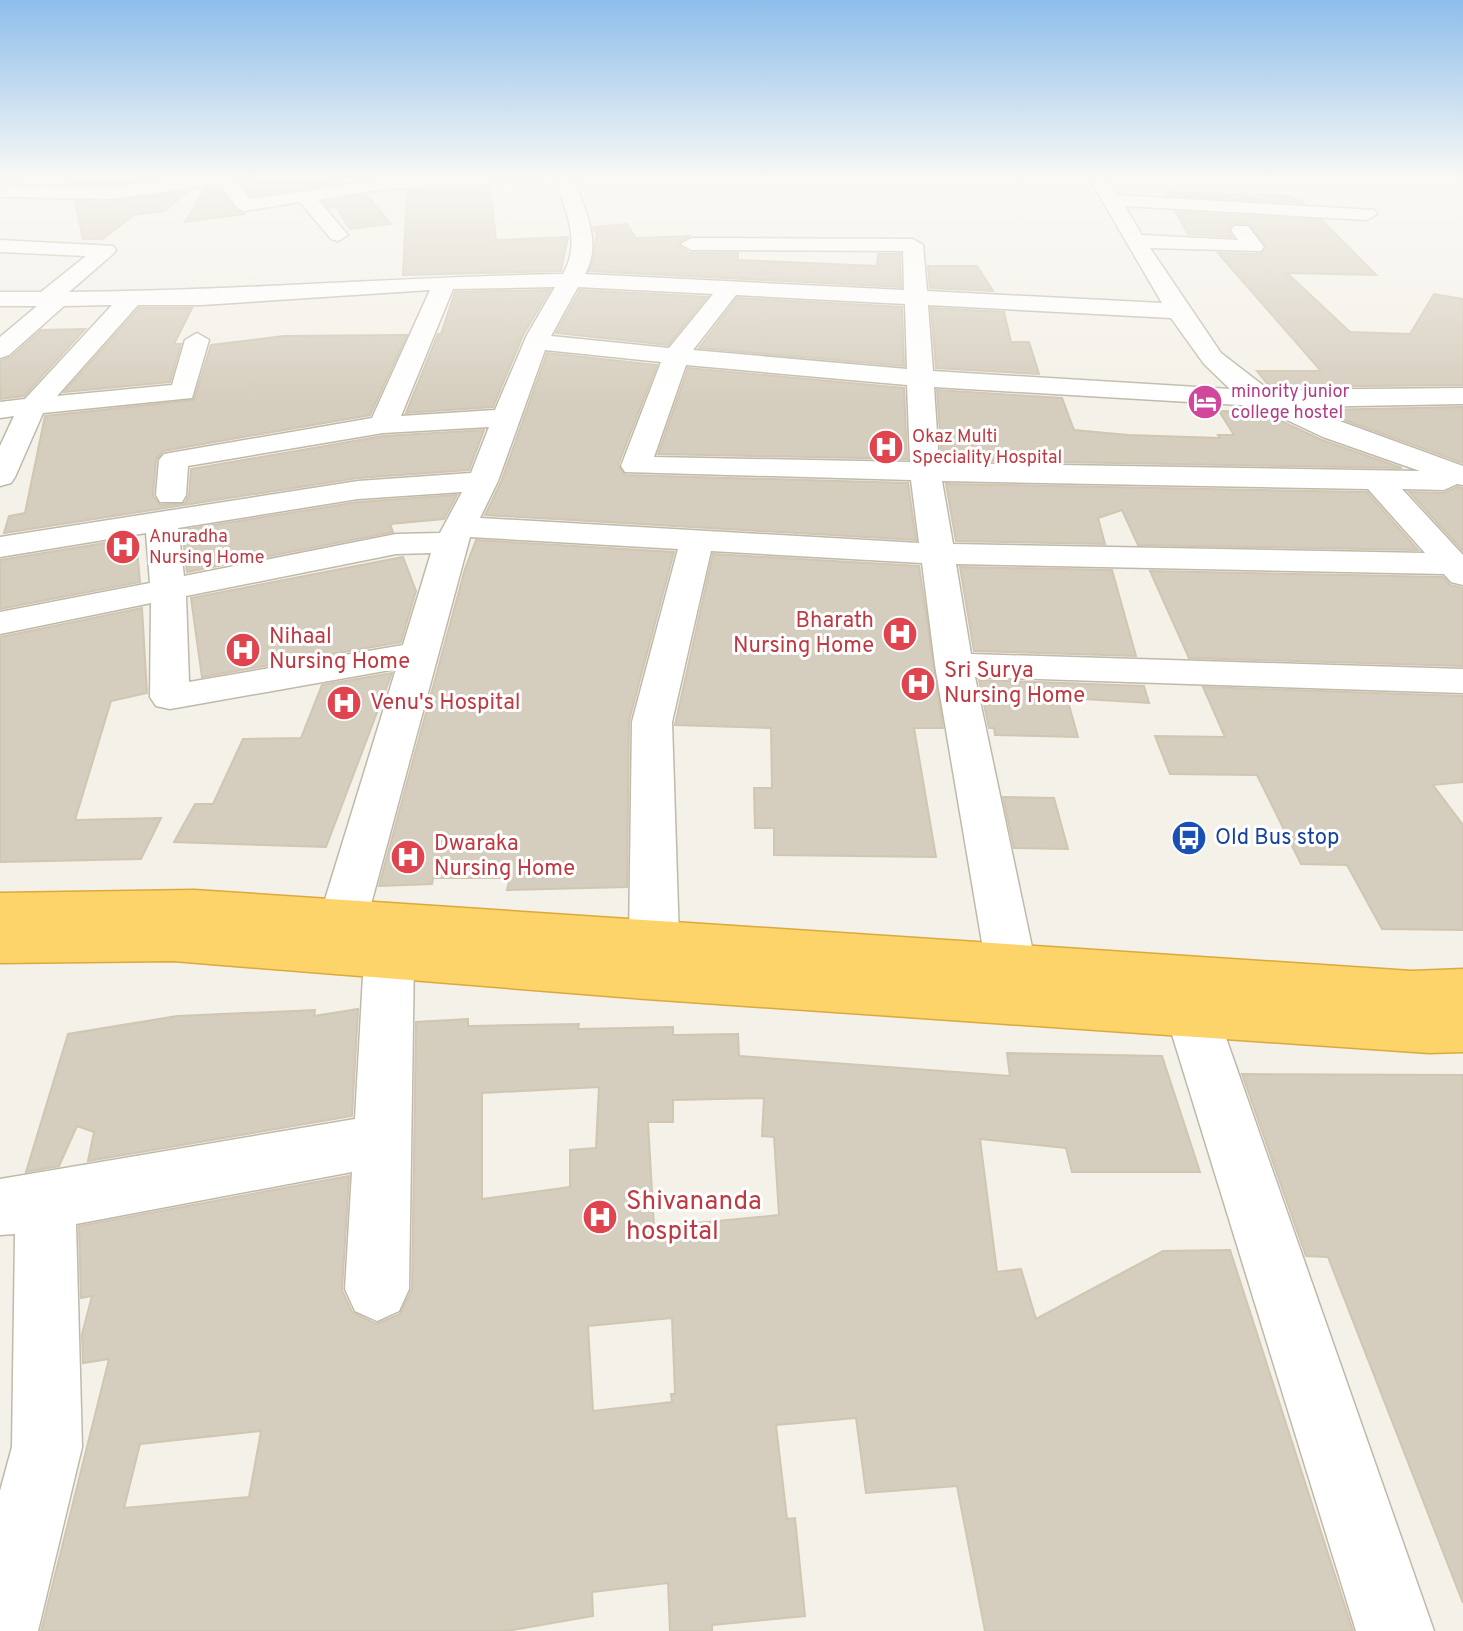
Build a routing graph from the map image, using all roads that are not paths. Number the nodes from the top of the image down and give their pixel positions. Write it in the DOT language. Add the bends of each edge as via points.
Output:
graph roads {
  1 [pos="104,252"];
  2 [pos="584,252"];
  3 [pos="914,252"];
  4 [pos="1144,252"];
  5 [pos="574,280"];
  6 [pos="444,283"];
  7 [pos="731,286"];
  8 [pos="0,299"];
  9 [pos="917,299"];
  10 [pos="51,300"];
  11 [pos="130,300"];
  12 [pos="1178,311"];
  13 [pos="197,340"];
  14 [pos="536,342"];
  15 [pos="0,350"];
  16 [pos="676,356"];
  17 [pos="919,378"];
  18 [pos="1463,396"];
  19 [pos="1265,398"];
  20 [pos="33,406"];
  21 [pos="0,410"];
  22 [pos="506,418"];
  23 [pos="383,425"];
  24 [pos="182,431"];
  25 [pos="174,460"];
  26 [pos="925,470"];
  27 [pos="0,477"];
  28 [pos="1463,479"];
  29 [pos="483,481"];
  30 [pos="1378,481"];
  31 [pos="165,522"];
  32 [pos="456,534"];
  33 [pos="697,540"];
  34 [pos="0,547"];
  35 [pos="938,554"];
  36 [pos="1458,570"];
  37 [pos="0,578"];
  38 [pos="168,589"];
  39 [pos="0,623"];
  40 [pos="417,654"];
  41 [pos="954,665"];
  42 [pos="1463,681"];
  43 [pos="0,911"];
  44 [pos="343,919"];
  45 [pos="654,940"];
  46 [pos="0,944"];
  47 [pos="389,958"];
  48 [pos="1011,966"];
  49 [pos="1463,990"];
  50 [pos="1192,1015"];
  51 [pos="1463,1030"];
  52 [pos="384,1140"];
  53 [pos="23,1205"];
  54 [pos="377,1289"];
  55 [pos="0,1630"];
  56 [pos="1395,1631"];
  1 -- 10 [label="street"];
  2 -- 5 [label="street"];
  3 -- 9 [label="street"];
  4 -- 12 [label="street"];
  5 -- 6 [label="street"];
  5 -- 7 [label="street"];
  5 -- 14 [label="street"];
  6 -- 11 [label="street"];
  6 -- 23 [label="street"];
  7 -- 9 [label="street"];
  7 -- 16 [label="street"];
  8 -- 10 [label="street"];
  9 -- 12 [label="street"];
  9 -- 17 [label="street"];
  10 -- 11 [label="street"];
  10 -- 15 [label="street"];
  11 -- 20 [label="street"];
  12 -- 19 [label="street" via="1219,367"];
  13 -- 20 [label="street" via="183,392"];
  14 -- 16 [label="street"];
  14 -- 22 [label="street"];
  16 -- 17 [label="street"];
  16 -- 26 [label="street" via="636,466"];
  17 -- 19 [label="street"];
  17 -- 26 [label="street"];
  18 -- 19 [label="street"];
  19 -- 28 [label="street" via="1310,421"];
  20 -- 21 [label="street"];
  20 -- 27 [label="street"];
  22 -- 23 [label="street"];
  22 -- 29 [label="street"];
  23 -- 25 [label="street"];
  24 -- 25 [label="street"];
  25 -- 31 [label="street"];
  26 -- 30 [label="street"];
  26 -- 35 [label="street"];
  28 -- 30 [label="street"];
  29 -- 31 [label="street" via="358,490"];
  29 -- 32 [label="street"];
  30 -- 36 [label="street"];
  31 -- 34 [label="street"];
  31 -- 37 [label="street"];
  31 -- 38 [label="street"];
  32 -- 33 [label="street"];
  32 -- 38 [label="street"];
  32 -- 40 [label="street"];
  33 -- 35 [label="street"];
  33 -- 45 [label="street" via="652,722"];
  35 -- 36 [label="street"];
  35 -- 41 [label="street"];
  38 -- 39 [label="street"];
  38 -- 40 [label="street" via="170,697"];
  40 -- 44 [label="street"];
  41 -- 42 [label="street"];
  41 -- 48 [label="street"];
  43 -- 44 [label="highway" via="194,908"];
  44 -- 45 [label="highway"];
  45 -- 48 [label="highway"];
  46 -- 47 [label="highway" via="173,942"];
  47 -- 50 [label="highway"];
  47 -- 52 [label="street"];
  48 -- 49 [label="highway" via="1412,992"];
  50 -- 51 [label="highway"];
  50 -- 56 [label="street"];
  52 -- 53 [label="street"];
  52 -- 54 [label="street"];
  53 -- 55 [label="street" via="47,1447"];
}
